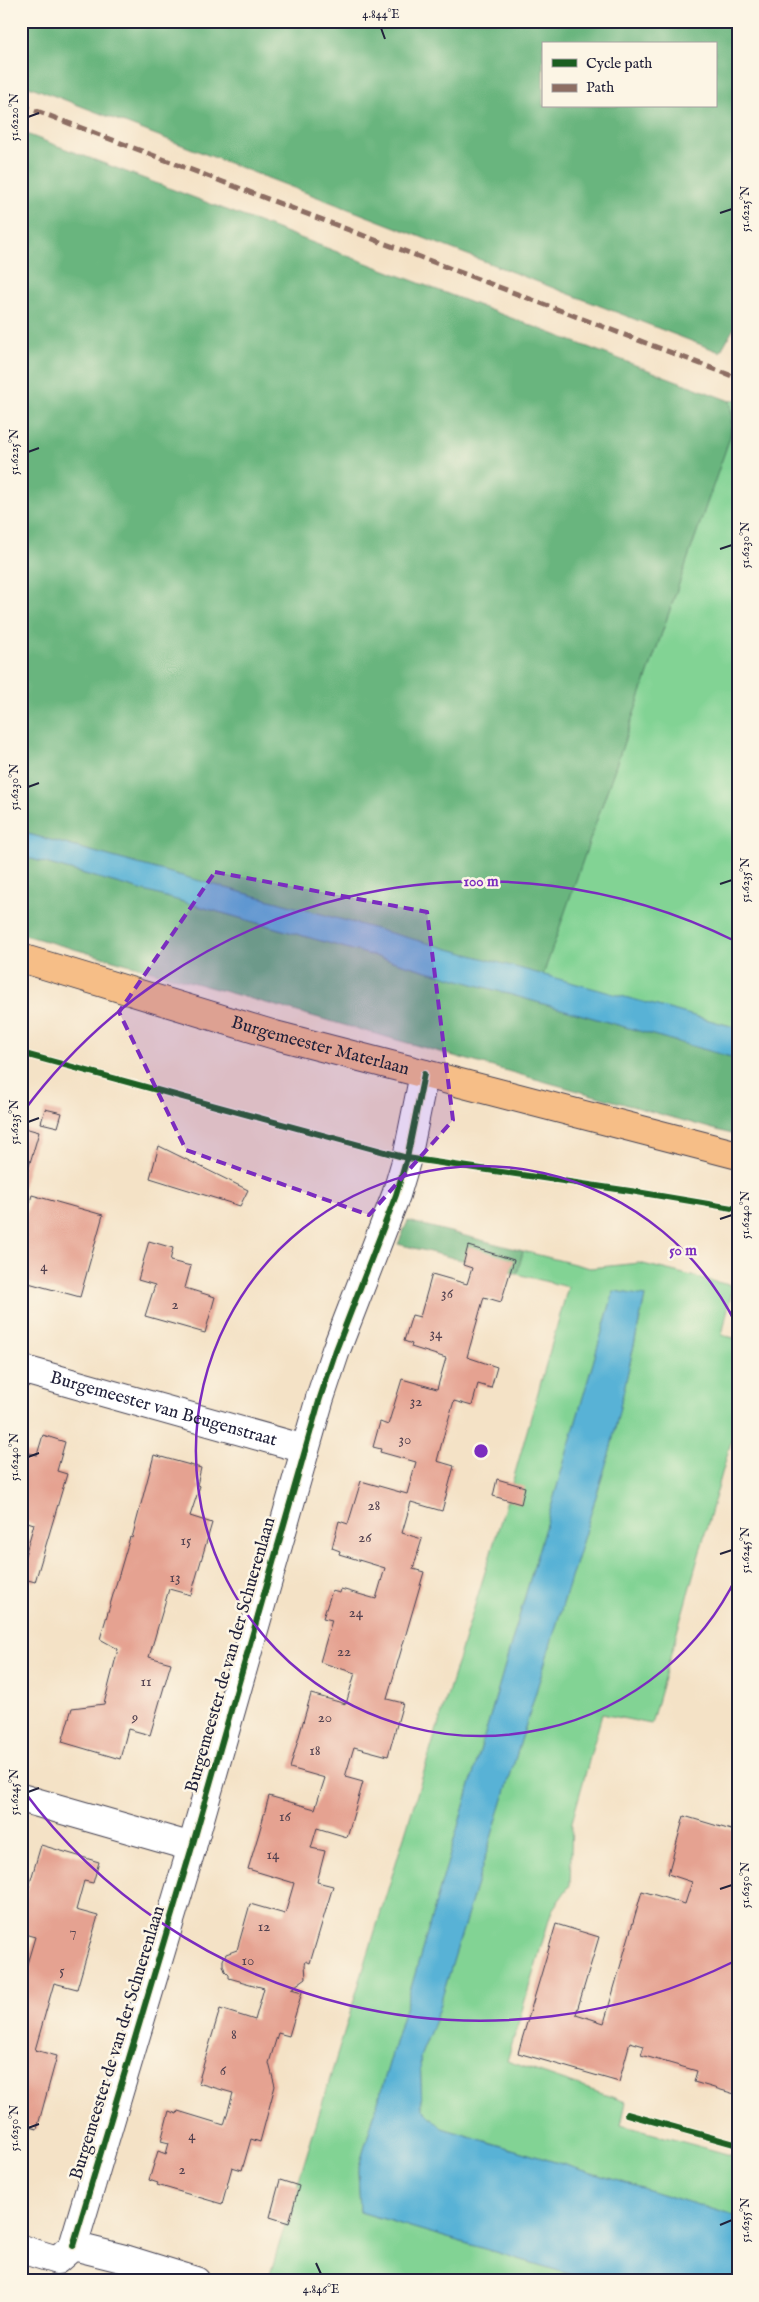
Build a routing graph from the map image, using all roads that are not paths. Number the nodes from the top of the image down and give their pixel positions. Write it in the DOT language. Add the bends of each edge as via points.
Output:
graph roads {
  1 [pos="21,958"];
  2 [pos="424,1074"];
  3 [pos="738,1155"];
  4 [pos="21,1369"];
  5 [pos="305,1449"];
  6 [pos="21,1798"];
  7 [pos="192,1847"];
  8 [pos="21,2249"];
  9 [pos="60,2262"];
  10 [pos="196,2281"];
  1 -- 2 [label="main road, Burgemeester Materlaan" via="275,1035"];
  2 -- 3 [label="main road, Burgemeester Materlaan"];
  2 -- 5 [label="street, Burgemeester de van der Schuerenlaan" via="396,1195 336,1350"];
  4 -- 5 [label="street, Burgemeester van Beugenstraat"];
  5 -- 7 [label="street, Burgemeester de van der Schuerenlaan"];
  6 -- 7 [label="street"];
  7 -- 9 [label="street, Burgemeester de van der Schuerenlaan"];
  8 -- 9 [label="street"];
  9 -- 10 [label="street" via="125,2259"];
}
